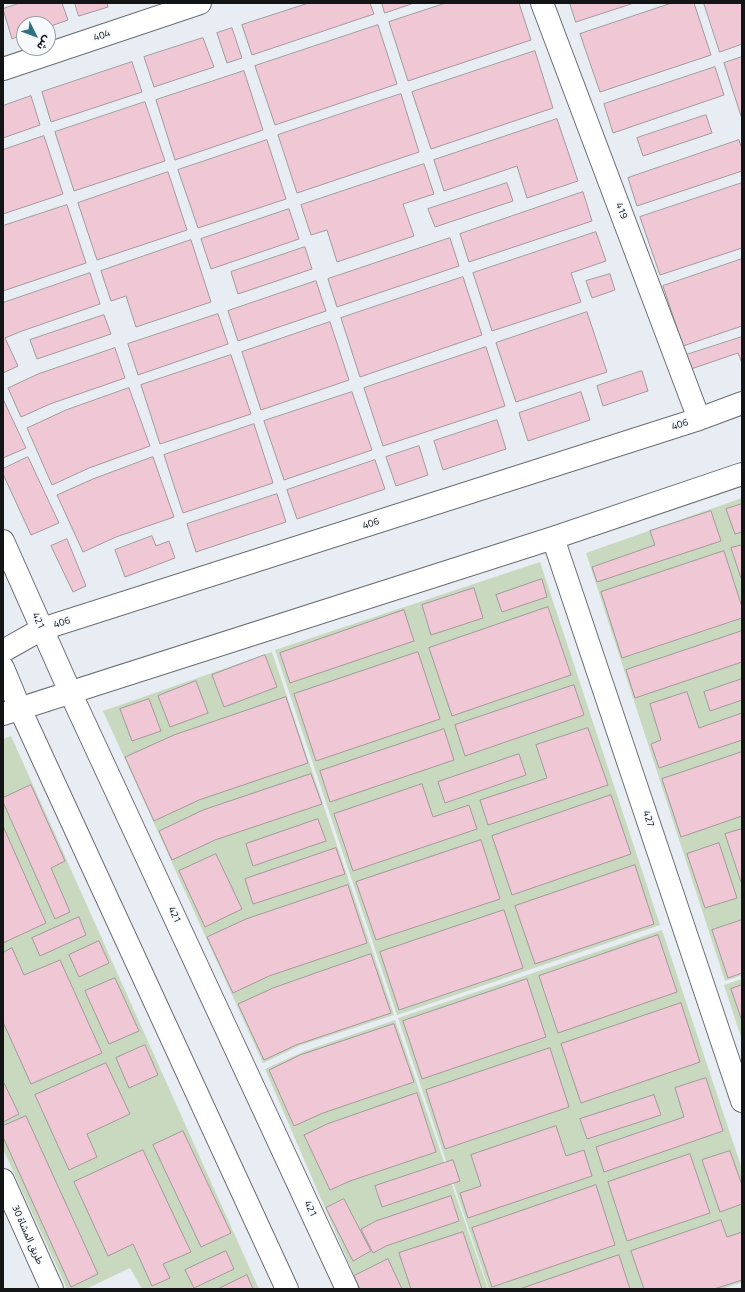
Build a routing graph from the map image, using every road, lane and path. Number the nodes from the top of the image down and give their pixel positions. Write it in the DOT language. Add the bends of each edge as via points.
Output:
graph roads {
  1 [pos="200,3"];
  2 [pos="542,3"];
  3 [pos="3,69"];
  4 [pos="742,403"];
  5 [pos="699,419"];
  6 [pos="742,474"];
  7 [pos="553,538"];
  8 [pos="3,541"];
  9 [pos="42,629"];
  10 [pos="3,651"];
  11 [pos="3,668"];
  12 [pos="71,694"];
  13 [pos="12,712"];
  14 [pos="742,1101"];
  15 [pos="3,1180"];
  16 [pos="52,1289"];
  17 [pos="287,1289"];
  18 [pos="346,1289"];
  1 -- 3 [label="street, 404"];
  2 -- 5 [label="street, 419"];
  4 -- 5 [label="street, 406"];
  5 -- 9 [label="street, 406"];
  6 -- 7 [label="street"];
  7 -- 12 [label="street"];
  7 -- 14 [label="street, 427"];
  8 -- 9 [label="street, 421"];
  9 -- 10 [label="street, 406"];
  9 -- 12 [label="street, 421"];
  11 -- 13 [label="street"];
  12 -- 13 [label="street"];
  12 -- 18 [label="street, 421"];
  13 -- 17 [label="street"];
  15 -- 16 [label="street, طريق المشاة 30"];
}
